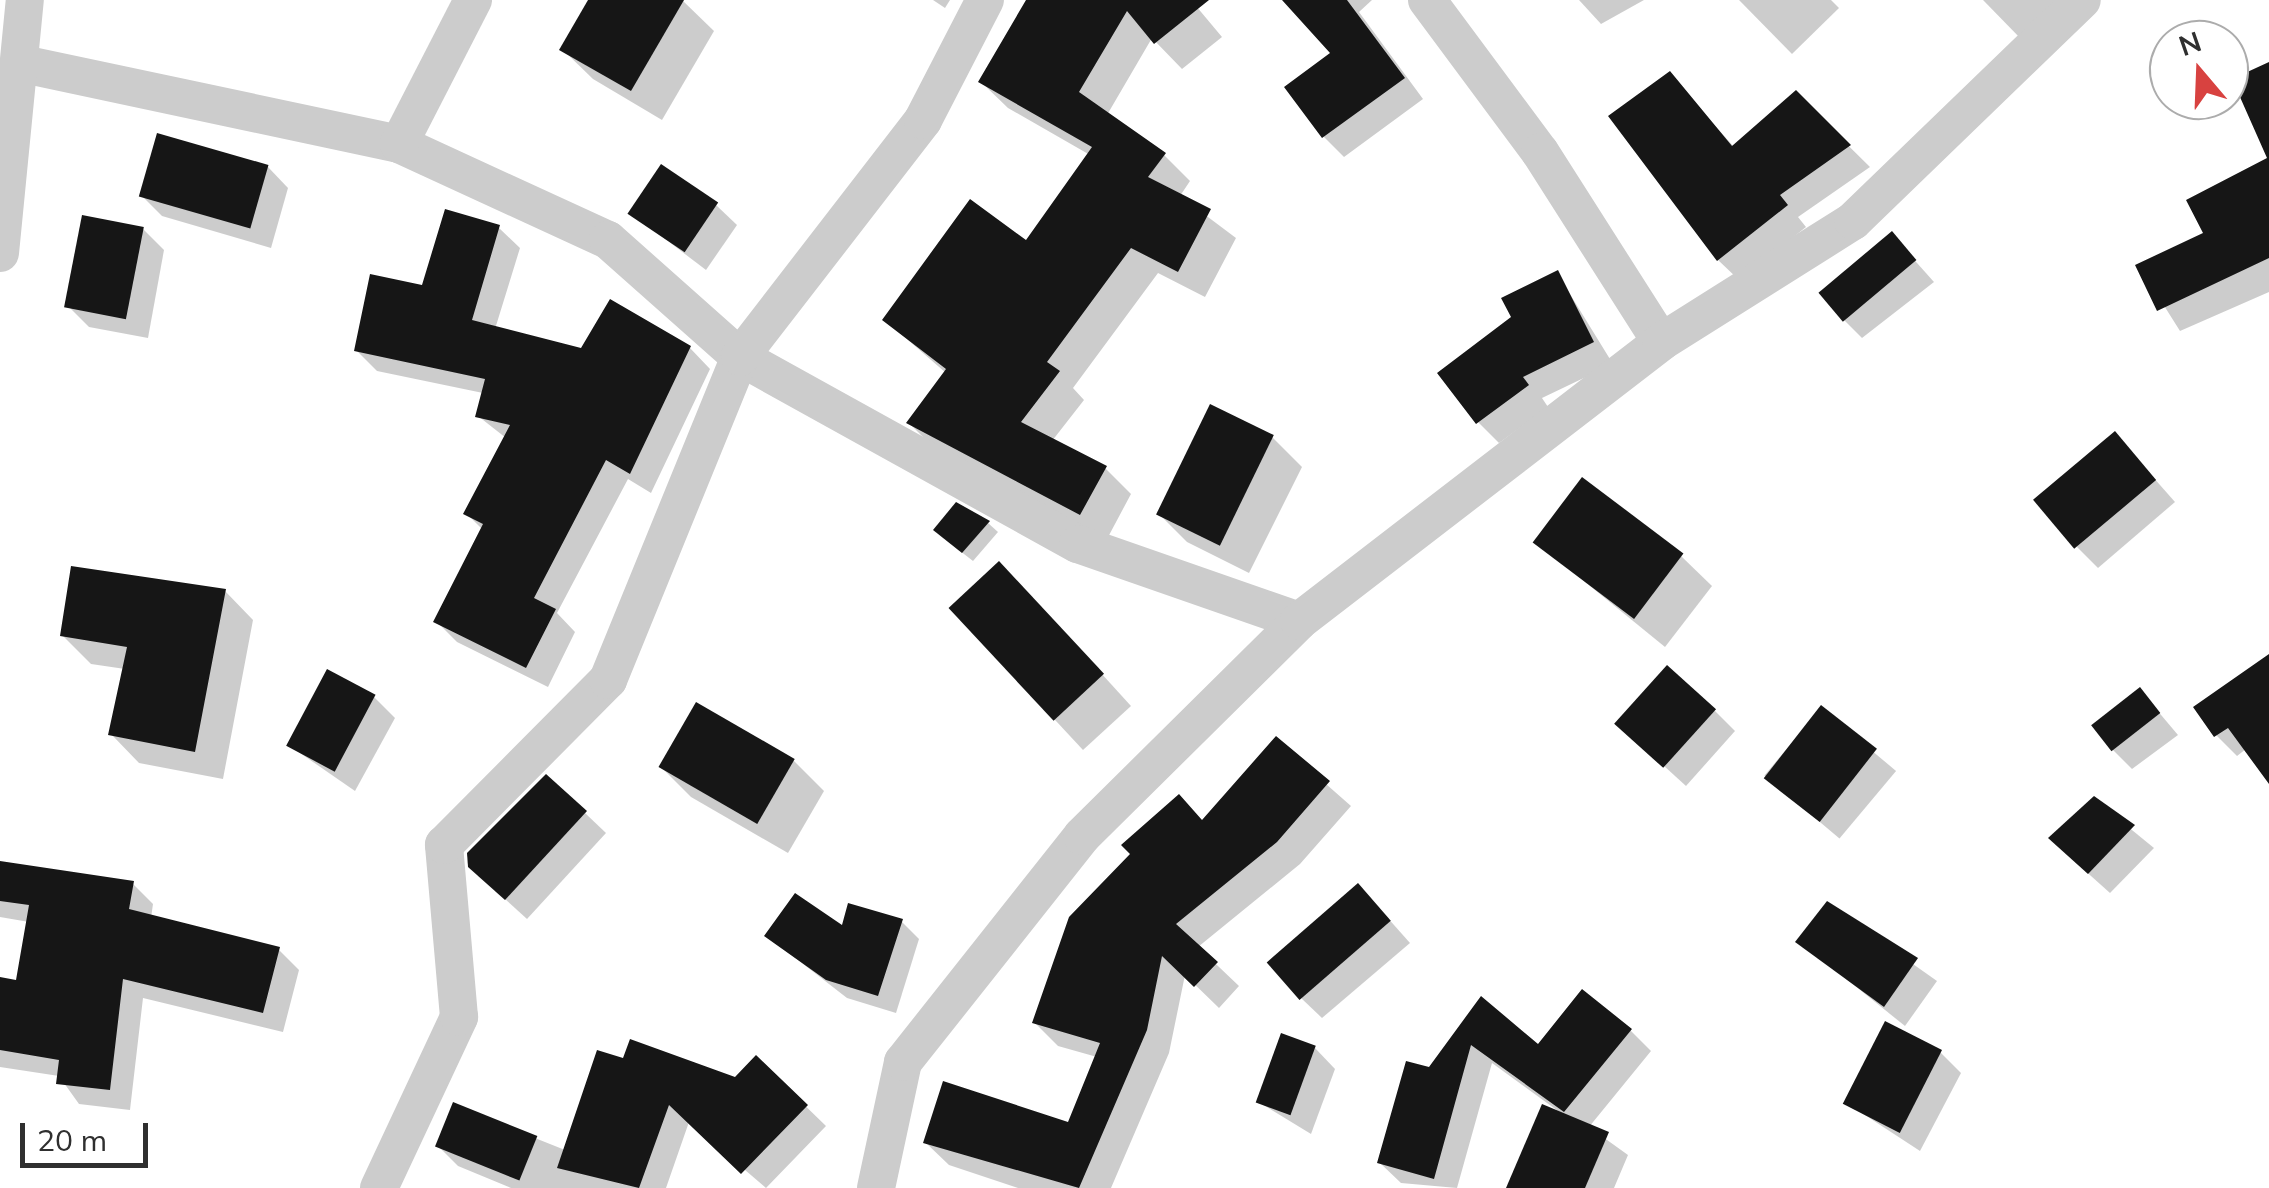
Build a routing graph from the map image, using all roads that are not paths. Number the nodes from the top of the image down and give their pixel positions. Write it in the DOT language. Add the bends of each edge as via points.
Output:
graph roads {
  1 [pos="25,0"];
  2 [pos="474,0"];
  3 [pos="985,0"];
  4 [pos="1427,0"];
  5 [pos="2082,0"];
  6 [pos="23,64"];
  7 [pos="399,144"];
  8 [pos="0,253"];
  9 [pos="1661,342"];
  10 [pos="740,356"];
  11 [pos="1299,621"];
  12 [pos="379,1188"];
  13 [pos="876,1188"];
  1 -- 6 [label="street"];
  2 -- 7 [label="street"];
  3 -- 10 [label="street" via="922,120"];
  4 -- 9 [label="street" via="1540,152"];
  5 -- 9 [label="street" via="1853,221"];
  6 -- 7 [label="street"];
  6 -- 8 [label="street"];
  7 -- 10 [label="street" via="608,240"];
  9 -- 11 [label="street"];
  10 -- 11 [label="street" via="1078,544"];
  10 -- 12 [label="street" via="608,680 444,844 459,1016"];
  11 -- 13 [label="street" via="1082,836 903,1062"];
}
